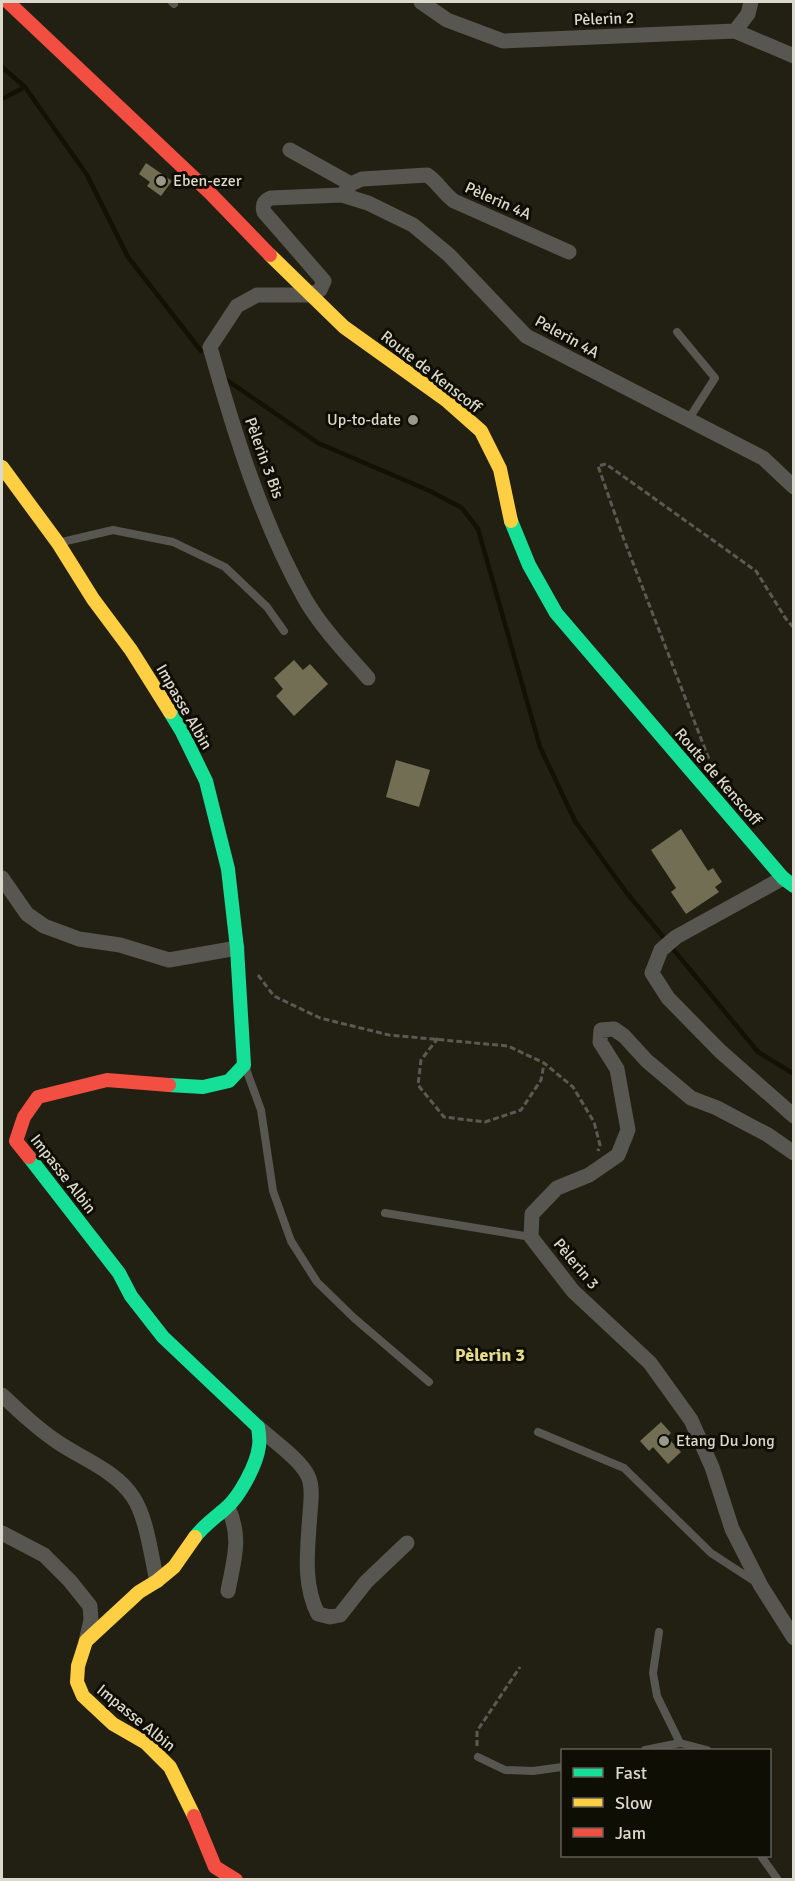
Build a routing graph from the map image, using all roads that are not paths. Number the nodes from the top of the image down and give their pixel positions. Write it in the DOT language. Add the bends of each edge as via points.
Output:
graph roads {
  1 [pos="8,2"];
  2 [pos="421,2"];
  3 [pos="752,2"];
  4 [pos="735,31"];
  5 [pos="794,56"];
  6 [pos="290,150"];
  7 [pos="347,189"];
  8 [pos="569,252"];
  9 [pos="309,295"];
  10 [pos="677,332"];
  11 [pos="688,420"];
  12 [pos="2,467"];
  13 [pos="794,487"];
  14 [pos="58,543"];
  15 [pos="284,631"];
  16 [pos="368,678"];
  17 [pos="2,878"];
  18 [pos="788,882"];
  19 [pos="237,948"];
  20 [pos="244,1065"];
  21 [pos="794,1116"];
  22 [pos="9,1142"];
  23 [pos="794,1153"];
  24 [pos="385,1214"];
  25 [pos="531,1237"];
  26 [pos="429,1382"];
  27 [pos="2,1395"];
  28 [pos="258,1427"];
  29 [pos="537,1432"];
  30 [pos="228,1507"];
  31 [pos="2,1533"];
  32 [pos="408,1543"];
  33 [pos="157,1581"];
  34 [pos="761,1586"];
  35 [pos="228,1591"];
  36 [pos="659,1632"];
  37 [pos="794,1638"];
  38 [pos="86,1641"];
  39 [pos="680,1743"];
  40 [pos="650,1749"];
  41 [pos="703,1749"];
  42 [pos="478,1757"];
  43 [pos="561,1767"];
  44 [pos="762,1857"];
  45 [pos="236,1880"];
  46 [pos="778,1880"];
  1 -- 9 [label="street, Route de Kenscoff" via="210,193"];
  2 -- 4 [label="street, Pèlerin 2" via="447,20 503,41"];
  3 -- 4 [label="street"];
  4 -- 5 [label="street, Pèlerin 2"];
  6 -- 7 [label="street"];
  7 -- 8 [label="street, Pèlerin 4A" via="362,179 427,174 454,201"];
  7 -- 9 [label="street, Pèlerin 4A" via="271,198 262,207 324,281 320,290"];
  7 -- 11 [label="street, Pelerin 4A" via="413,225 449,255 525,336"];
  9 -- 16 [label="street, Pèlerin 3 Bis" via="257,295 237,306 210,347 230,415 276,538 306,600"];
  9 -- 18 [label="street, Route de Kenscoff" via="344,327 446,400 481,431 500,469 517,538 556,613"];
  10 -- 11 [label="lane" via="714,378"];
  11 -- 13 [label="street, Pelerin 4A" via="763,458"];
  12 -- 14 [label="street, Impasse Albin"];
  14 -- 15 [label="lane" via="113,530 173,542 225,567 267,607"];
  14 -- 19 [label="street, Impasse Albin" via="132,650 181,730 206,781 228,869"];
  17 -- 19 [label="street" via="27,914 44,926 79,939 120,945 169,960"];
  18 -- 21 [label="street" via="676,937 662,950 652,973 668,998 720,1051"];
  19 -- 20 [label="street, Impasse Albin"];
  20 -- 22 [label="street, Impasse Albin" via="229,1081 203,1087 107,1080 38,1097"];
  20 -- 26 [label="lane" via="261,1110 273,1191 291,1241 317,1282"];
  22 -- 28 [label="street, Impasse Albin" via="119,1274 129,1296 150,1323"];
  23 -- 25 [label="street, Pèlerin 3" via="717,1108 690,1098 624,1036 614,1029 601,1030 600,1042 617,1069 628,1130 618,1155 589,1175 557,1188 532,1214"];
  24 -- 25 [label="lane"];
  25 -- 34 [label="street, Pèlerin 3" via="573,1291 650,1363 691,1420 712,1467 732,1529"];
  27 -- 33 [label="street" via="43,1432 125,1486 140,1511"];
  28 -- 30 [label="street" via="258,1454"];
  28 -- 32 [label="street" via="309,1478 307,1567 318,1614 340,1615 366,1582"];
  29 -- 34 [label="lane" via="624,1468 711,1553"];
  30 -- 33 [label="street" via="205,1524 174,1567"];
  30 -- 35 [label="street" via="236,1524"];
  31 -- 38 [label="street" via="44,1555 90,1606"];
  33 -- 38 [label="street" via="139,1592"];
  34 -- 37 [label="street, Pèlerin 3"];
  36 -- 39 [label="lane" via="653,1672 657,1696"];
  38 -- 45 [label="street, Impasse Albin" via="77,1682 83,1696 113,1724 146,1743 170,1767 215,1867"];
  39 -- 40 [label="lane"];
  39 -- 41 [label="lane"];
  42 -- 43 [label="lane" via="506,1770"];
  44 -- 46 [label="lane"];
}
